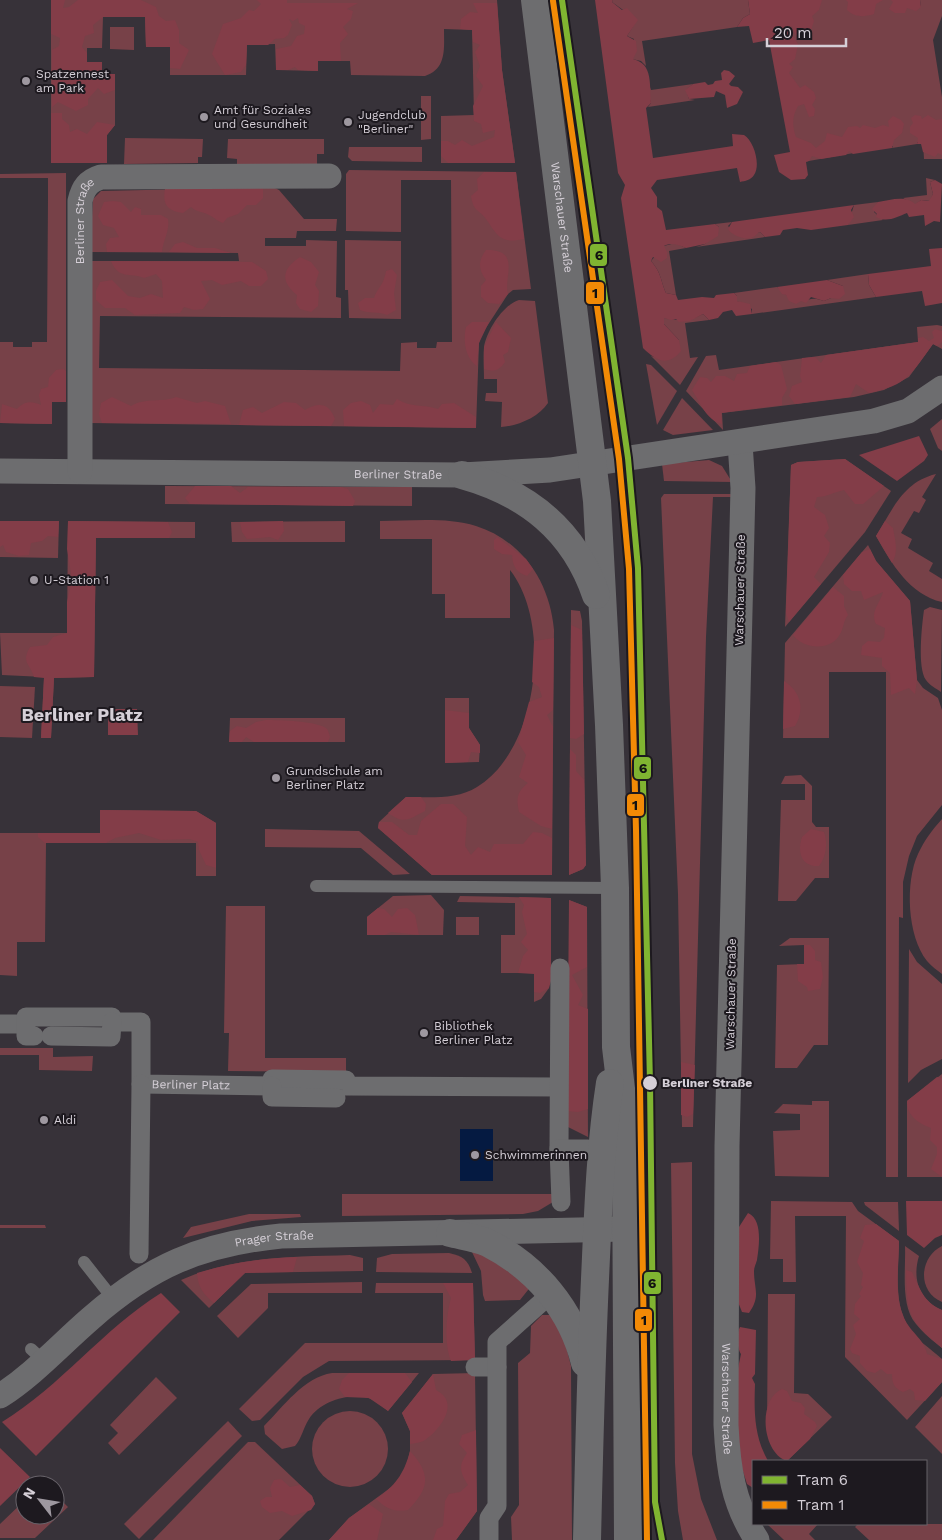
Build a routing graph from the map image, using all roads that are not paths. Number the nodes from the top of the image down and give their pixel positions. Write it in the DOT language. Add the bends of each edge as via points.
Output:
graph roads {
  1 [pos="535,0"];
  2 [pos="329,176"];
  3 [pos="942,388"];
  4 [pos="740,443"];
  5 [pos="593,464"];
  6 [pos="0,471"];
  7 [pos="80,471"];
  8 [pos="462,476"];
  9 [pos="603,618"];
  10 [pos="316,886"];
  11 [pos="615,888"];
  12 [pos="560,968"];
  13 [pos="112,1022"];
  14 [pos="0,1024"];
  15 [pos="37,1032"];
  16 [pos="616,1047"];
  17 [pos="141,1084"];
  18 [pos="558,1087"];
  19 [pos="559,1149"];
  20 [pos="588,1149"];
  21 [pos="561,1202"];
  22 [pos="597,1229"];
  23 [pos="625,1229"];
  24 [pos="450,1233"];
  25 [pos="139,1254"];
  26 [pos="84,1262"];
  27 [pos="114,1300"];
  28 [pos="544,1300"];
  29 [pos="475,1367"];
  30 [pos="497,1367"];
  31 [pos="590,1391"];
  32 [pos="0,1396"];
  33 [pos="489,1540"];
  34 [pos="587,1540"];
  35 [pos="628,1540"];
  36 [pos="757,1540"];
  1 -- 5 [label="street, Warschauer Straße"];
  2 -- 7 [label="street, Berliner Straße" via="101,177 88,182 80,201"];
  3 -- 4 [label="street" via="908,411 874,421"];
  4 -- 5 [label="street"];
  4 -- 36 [label="street, Warschauer Straße" via="743,488 728,1136 726,1425 732,1488"];
  5 -- 8 [label="street, Berliner Straße"];
  5 -- 9 [label="street, Warschauer Straße" via="598,501"];
  6 -- 7 [label="street, Berliner Straße"];
  7 -- 8 [label="street, Berliner Straße"];
  8 -- 9 [label="street" via="512,493 549,521 577,553"];
  9 -- 11 [label="street, Warschauer Straße"];
  10 -- 11 [label="lane"];
  11 -- 16 [label="street, Warschauer Straße"];
  12 -- 18 [label="street"];
  13 -- 15 [label="street, Berliner Platz" via="112,1037"];
  13 -- 15 [label="street, Berliner Platz" via="112,1017 26,1017"];
  13 -- 17 [label="street, Berliner Platz" via="141,1022"];
  14 -- 15 [label="street, Berliner Platz"];
  16 -- 22 [label="street, Warschauer Straße" via="601,1148"];
  16 -- 23 [label="street, Warschauer Straße" via="624,1114"];
  17 -- 18 [label="street, Berliner Platz" via="272,1086 272,1079 346,1080 342,1094"];
  17 -- 25 [label="street"];
  18 -- 19 [label="street"];
  19 -- 20 [label="street"];
  19 -- 21 [label="street"];
  22 -- 23 [label="street"];
  22 -- 24 [label="street, Prager Straße"];
  22 -- 31 [label="street, Warschauer Straße"];
  23 -- 35 [label="street, Warschauer Straße"];
  24 -- 27 [label="street, Prager Straße" via="313,1234 248,1239 188,1255 165,1265"];
  24 -- 31 [label="street" via="487,1243 514,1260 552,1293 579,1339"];
  26 -- 27 [label="lane"];
  27 -- 32 [label="street, Prager Straße" via="38,1355"];
  28 -- 30 [label="street" via="497,1342"];
  29 -- 30 [label="street"];
  30 -- 33 [label="street" via="497,1506 489,1518"];
  31 -- 34 [label="street, Warschauer Straße"];
}
